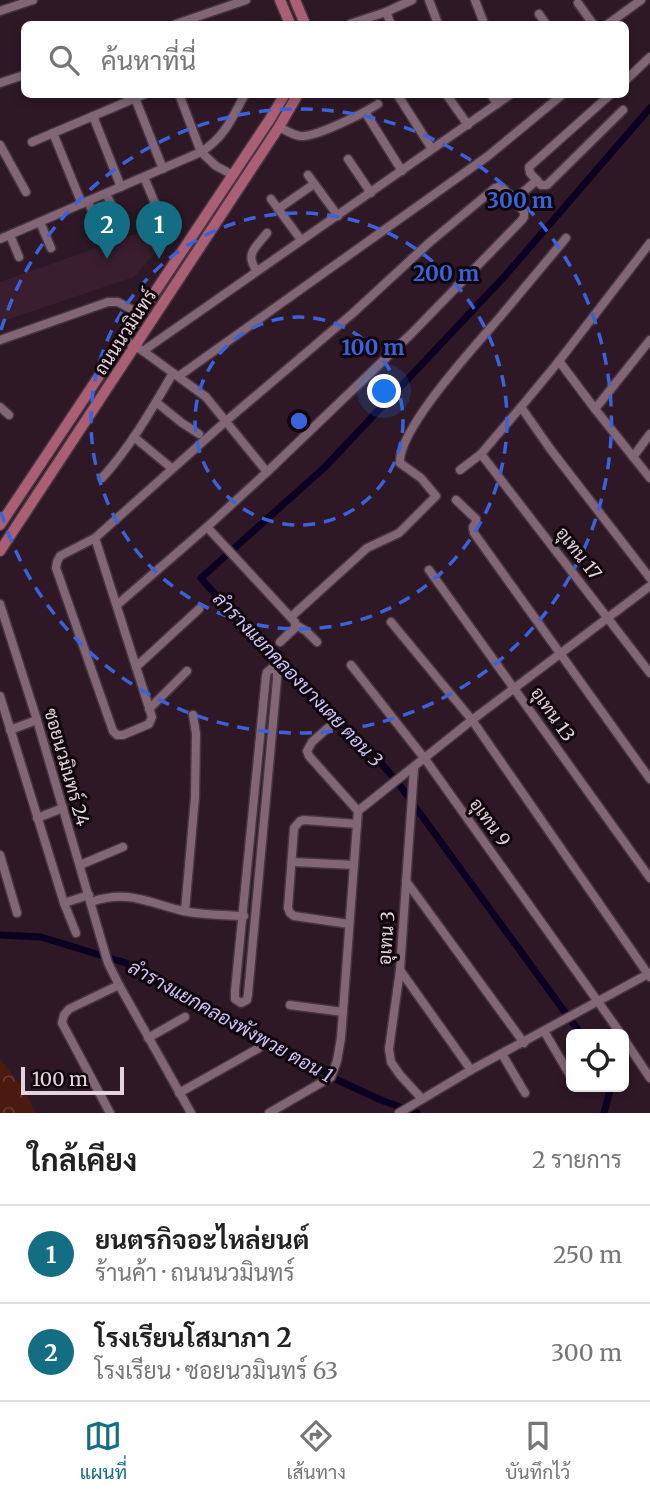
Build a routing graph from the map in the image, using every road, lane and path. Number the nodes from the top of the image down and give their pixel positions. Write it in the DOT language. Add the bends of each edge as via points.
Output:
graph roads {
  1 [pos="33,0"];
  2 [pos="246,0"];
  3 [pos="280,0"];
  4 [pos="295,0"];
  5 [pos="412,0"];
  6 [pos="429,0"];
  7 [pos="475,0"];
  8 [pos="624,0"];
  9 [pos="641,0"];
  10 [pos="578,3"];
  11 [pos="629,9"];
  12 [pos="0,11"];
  13 [pos="386,12"];
  14 [pos="539,14"];
  15 [pos="185,21"];
  16 [pos="289,21"];
  17 [pos="304,21"];
  18 [pos="359,21"];
  19 [pos="390,21"];
  20 [pos="437,21"];
  21 [pos="483,21"];
  22 [pos="544,21"];
  23 [pos="591,21"];
  24 [pos="612,21"];
  25 [pos="650,57"];
  26 [pos="21,76"];
  27 [pos="629,76"];
  28 [pos="0,83"];
  29 [pos="135,98"];
  30 [pos="181,98"];
  31 [pos="244,98"];
  32 [pos="282,98"];
  33 [pos="296,98"];
  34 [pos="400,98"];
  35 [pos="449,98"];
  36 [pos="493,98"];
  37 [pos="506,98"];
  38 [pos="558,98"];
  39 [pos="607,98"];
  40 [pos="377,104"];
  41 [pos="497,104"];
  42 [pos="623,110"];
  43 [pos="365,112"];
  44 [pos="93,116"];
  45 [pos="468,125"];
  46 [pos="279,127"];
  47 [pos="52,134"];
  48 [pos="32,142"];
  49 [pos="0,145"];
  50 [pos="432,149"];
  51 [pos="201,152"];
  52 [pos="348,159"];
  53 [pos="163,169"];
  54 [pos="402,171"];
  55 [pos="233,175"];
  56 [pos="309,175"];
  57 [pos="144,177"];
  58 [pos="537,180"];
  59 [pos="314,184"];
  60 [pos="121,187"];
  61 [pos="26,192"];
  62 [pos="371,193"];
  63 [pos="106,194"];
  64 [pos="271,199"];
  65 [pos="514,200"];
  66 [pos="85,203"];
  67 [pos="157,208"];
  68 [pos="278,209"];
  69 [pos="117,216"];
  70 [pos="338,216"];
  71 [pos="40,222"];
  72 [pos="99,226"];
  73 [pos="267,233"];
  74 [pos="10,235"];
  75 [pos="566,238"];
  76 [pos="0,239"];
  77 [pos="301,240"];
  78 [pos="650,243"];
  79 [pos="51,248"];
  80 [pos="19,257"];
  81 [pos="257,271"];
  82 [pos="140,314"];
  83 [pos="123,339"];
  84 [pos="0,340"];
  85 [pos="650,340"];
  86 [pos="139,349"];
  87 [pos="559,361"];
  88 [pos="176,375"];
  89 [pos="156,402"];
  90 [pos="0,407"];
  91 [pos="521,407"];
  92 [pos="595,409"];
  93 [pos="9,415"];
  94 [pos="226,421"];
  95 [pos="199,434"];
  96 [pos="650,434"];
  97 [pos="134,437"];
  98 [pos="481,454"];
  99 [pos="633,457"];
  100 [pos="169,466"];
  101 [pos="460,470"];
  102 [pos="267,472"];
  103 [pos="102,478"];
  104 [pos="650,478"];
  105 [pos="456,500"];
  106 [pos="0,525"];
  107 [pos="207,527"];
  108 [pos="94,538"];
  109 [pos="0,551"];
  110 [pos="429,570"];
  111 [pos="650,578"];
  112 [pos="650,586"];
  113 [pos="117,605"];
  114 [pos="1,608"];
  115 [pos="199,609"];
  116 [pos="609,618"];
  117 [pos="293,621"];
  118 [pos="391,622"];
  119 [pos="280,642"];
  120 [pos="317,642"];
  121 [pos="561,654"];
  122 [pos="351,665"];
  123 [pos="136,667"];
  124 [pos="187,671"];
  125 [pos="650,673"];
  126 [pos="515,689"];
  127 [pos="0,696"];
  128 [pos="149,709"];
  129 [pos="194,715"];
  130 [pos="37,720"];
  131 [pos="472,720"];
  132 [pos="330,726"];
  133 [pos="10,730"];
  134 [pos="425,759"];
  135 [pos="414,768"];
  136 [pos="650,779"];
  137 [pos="63,808"];
  138 [pos="358,811"];
  139 [pos="37,818"];
  140 [pos="356,824"];
  141 [pos="123,847"];
  142 [pos="0,855"];
  143 [pos="293,863"];
  144 [pos="80,865"];
  145 [pos="354,865"];
  146 [pos="650,878"];
  147 [pos="406,881"];
  148 [pos="90,899"];
  149 [pos="64,903"];
  150 [pos="185,911"];
  151 [pos="17,913"];
  152 [pos="242,916"];
  153 [pos="254,917"];
  154 [pos="349,923"];
  155 [pos="76,933"];
  156 [pos="400,971"];
  157 [pos="649,975"];
  158 [pos="119,985"];
  159 [pos="598,1001"];
  160 [pos="290,1005"];
  161 [pos="343,1012"];
  162 [pos="185,1017"];
  163 [pos="617,1029"];
  164 [pos="544,1031"];
  165 [pos="148,1038"];
  166 [pos="524,1042"];
  167 [pos="629,1046"];
  168 [pos="259,1048"];
  169 [pos="502,1054"];
  170 [pos="566,1068"];
  171 [pos="471,1070"];
  172 [pos="650,1077"];
  173 [pos="179,1093"];
  174 [pos="525,1093"];
  175 [pos="421,1100"];
  176 [pos="400,1112"];
  177 [pos="110,1113"];
  178 [pos="191,1113"];
  179 [pos="269,1113"];
  1 -- 12 [label="street"];
  2 -- 15 [label="street"];
  3 -- 16 [label="main road"];
  4 -- 17 [label="main road"];
  5 -- 13 [label="street"];
  6 -- 20 [label="street"];
  7 -- 21 [label="street"];
  8 -- 11 [label="street"];
  9 -- 11 [label="street"];
  10 -- 23 [label="street"];
  11 -- 24 [label="street"];
  13 -- 18 [label="street"];
  13 -- 19 [label="street"];
  14 -- 22 [label="street"];
  25 -- 27 [label="street"];
  26 -- 28 [label="street"];
  29 -- 44 [label="street"];
  29 -- 53 [label="street"];
  30 -- 51 [label="street"];
  31 -- 51 [label="street" via="225,131"];
  32 -- 55 [label="main road, ถนนนวมินทร์"];
  33 -- 46 [label="main road, ถนนนวมินทร์"];
  34 -- 50 [label="street"];
  35 -- 45 [label="street"];
  36 -- 41 [label="street"];
  37 -- 41 [label="street"];
  38 -- 88 [label="street" via="488,156"];
  39 -- 58 [label="street" via="529,167"];
  40 -- 43 [label="street"];
  41 -- 45 [label="street"];
  42 -- 58 [label="street" via="547,185"];
  43 -- 46 [label="street" via="304,136"];
  43 -- 54 [label="street"];
  44 -- 47 [label="street"];
  44 -- 60 [label="street"];
  45 -- 50 [label="street"];
  46 -- 86 [label="main road, ถนนนวมินทร์"];
  47 -- 48 [label="street"];
  47 -- 66 [label="street"];
  49 -- 61 [label="street"];
  50 -- 54 [label="street"];
  51 -- 53 [label="street"];
  51 -- 55 [label="street"];
  52 -- 62 [label="street"];
  53 -- 57 [label="street"];
  54 -- 62 [label="street"];
  55 -- 82 [label="main road, ถนนนวมินทร์"];
  56 -- 59 [label="street"];
  57 -- 60 [label="street"];
  57 -- 67 [label="street"];
  58 -- 65 [label="street"];
  59 -- 68 [label="street"];
  59 -- 70 [label="street"];
  60 -- 63 [label="street"];
  62 -- 70 [label="street"];
  63 -- 66 [label="street"];
  63 -- 69 [label="street"];
  64 -- 68 [label="street"];
  65 -- 94 [label="street" via="504,189 495,188"];
  65 -- 102 [label="street" via="524,212 522,220"];
  66 -- 71 [label="street"];
  66 -- 72 [label="street"];
  68 -- 77 [label="street"];
  70 -- 77 [label="street"];
  71 -- 74 [label="street"];
  71 -- 79 [label="street"];
  73 -- 81 [label="street" via="251,254"];
  74 -- 76 [label="street"];
  74 -- 80 [label="street"];
  75 -- 117 [label="street" via="444,383 409,434 400,463 436,496 400,533 366,548"];
  77 -- 81 [label="street"];
  78 -- 87 [label="street"];
  81 -- 86 [label="street"];
  82 -- 83 [label="main road, ถนนนวมินทร์"];
  82 -- 84 [label="street" via="118,302 108,302"];
  83 -- 86 [label="street"];
  83 -- 106 [label="main road, ถนนนวมินทร์"];
  85 -- 92 [label="street"];
  86 -- 88 [label="street"];
  86 -- 109 [label="main road, ถนนนวมินทร์"];
  87 -- 91 [label="street"];
  87 -- 92 [label="street"];
  88 -- 89 [label="street"];
  88 -- 94 [label="street" via="206,397"];
  89 -- 95 [label="street"];
  89 -- 97 [label="street"];
  90 -- 93 [label="street"];
  91 -- 98 [label="street"];
  91 -- 111 [label="street"];
  92 -- 99 [label="street"];
  94 -- 102 [label="street"];
  94 -- 108 [label="street"];
  96 -- 99 [label="street"];
  97 -- 100 [label="street"];
  97 -- 103 [label="street"];
  98 -- 101 [label="street"];
  98 -- 116 [label="street, อุเทน 17"];
  99 -- 104 [label="street"];
  102 -- 107 [label="street"];
  105 -- 121 [label="street" via="476,519 474,533"];
  107 -- 113 [label="street"];
  107 -- 117 [label="street"];
  108 -- 113 [label="street"];
  108 -- 128 [label="street" via="60,556 56,568 113,731 123,735 149,724"];
  110 -- 126 [label="street, อุเทน 13"];
  112 -- 116 [label="street"];
  113 -- 123 [label="street"];
  114 -- 130 [label="street, ซอยนวมินทร์ 24"];
  115 -- 123 [label="street"];
  116 -- 121 [label="street"];
  116 -- 125 [label="street, อุเทน 17"];
  117 -- 119 [label="street"];
  117 -- 120 [label="street"];
  118 -- 131 [label="street"];
  121 -- 126 [label="street"];
  121 -- 136 [label="street"];
  122 -- 134 [label="street, อุเทน 9"];
  123 -- 128 [label="street"];
  124 -- 128 [label="street"];
  126 -- 131 [label="street"];
  126 -- 146 [label="street, อุเทน 13"];
  127 -- 133 [label="street"];
  129 -- 150 [label="street" via="195,797"];
  130 -- 133 [label="street"];
  130 -- 137 [label="street, ซอยนวมินทร์ 24"];
  131 -- 134 [label="street"];
  131 -- 157 [label="street"];
  132 -- 138 [label="street" via="307,751"];
  133 -- 139 [label="street"];
  134 -- 135 [label="street"];
  134 -- 159 [label="street, อุเทน 9"];
  135 -- 138 [label="street"];
  135 -- 147 [label="street, อุเทน 3"];
  137 -- 139 [label="street"];
  137 -- 144 [label="street, ซอยนวมินทร์ 24"];
  138 -- 140 [label="street"];
  139 -- 149 [label="street"];
  140 -- 143 [label="street" via="300,821 294,828"];
  140 -- 145 [label="street"];
  141 -- 144 [label="street"];
  142 -- 151 [label="street"];
  143 -- 145 [label="street"];
  143 -- 154 [label="street" via="290,913"];
  144 -- 148 [label="street, ซอยนวมินทร์ 24"];
  145 -- 154 [label="street"];
  147 -- 156 [label="street, อุเทน 3"];
  147 -- 166 [label="street"];
  148 -- 149 [label="street"];
  148 -- 150 [label="street" via="126,896"];
  148 -- 158 [label="street, ซอยนวมินทร์ 24"];
  149 -- 155 [label="street"];
  150 -- 152 [label="street"];
  152 -- 153 [label="street"];
  152 -- 153 [label="street" via="235,999 241,1003 248,994"];
  152 -- 153 [label="street" via="266,676 272,668 277,679"];
  154 -- 161 [label="street"];
  156 -- 171 [label="street"];
  156 -- 175 [label="street, อุเทน 3" via="391,1062"];
  157 -- 159 [label="street"];
  158 -- 165 [label="street, ซอยนวมินทร์ 24"];
  158 -- 177 [label="street" via="69,1009 62,1023"];
  159 -- 163 [label="street, อุเทน 9"];
  159 -- 164 [label="street"];
  160 -- 161 [label="street"];
  161 -- 179 [label="street" via="332,1076"];
  162 -- 165 [label="street"];
  164 -- 166 [label="street"];
  164 -- 170 [label="street"];
  165 -- 173 [label="street, ซอยนวมินทร์ 24"];
  166 -- 169 [label="street"];
  167 -- 172 [label="street, อุเทน 9"];
  168 -- 173 [label="street"];
  169 -- 171 [label="street"];
  169 -- 174 [label="street"];
  171 -- 175 [label="street"];
  173 -- 178 [label="street, ซอยนวมินทร์ 24"];
  175 -- 176 [label="street"];
}
